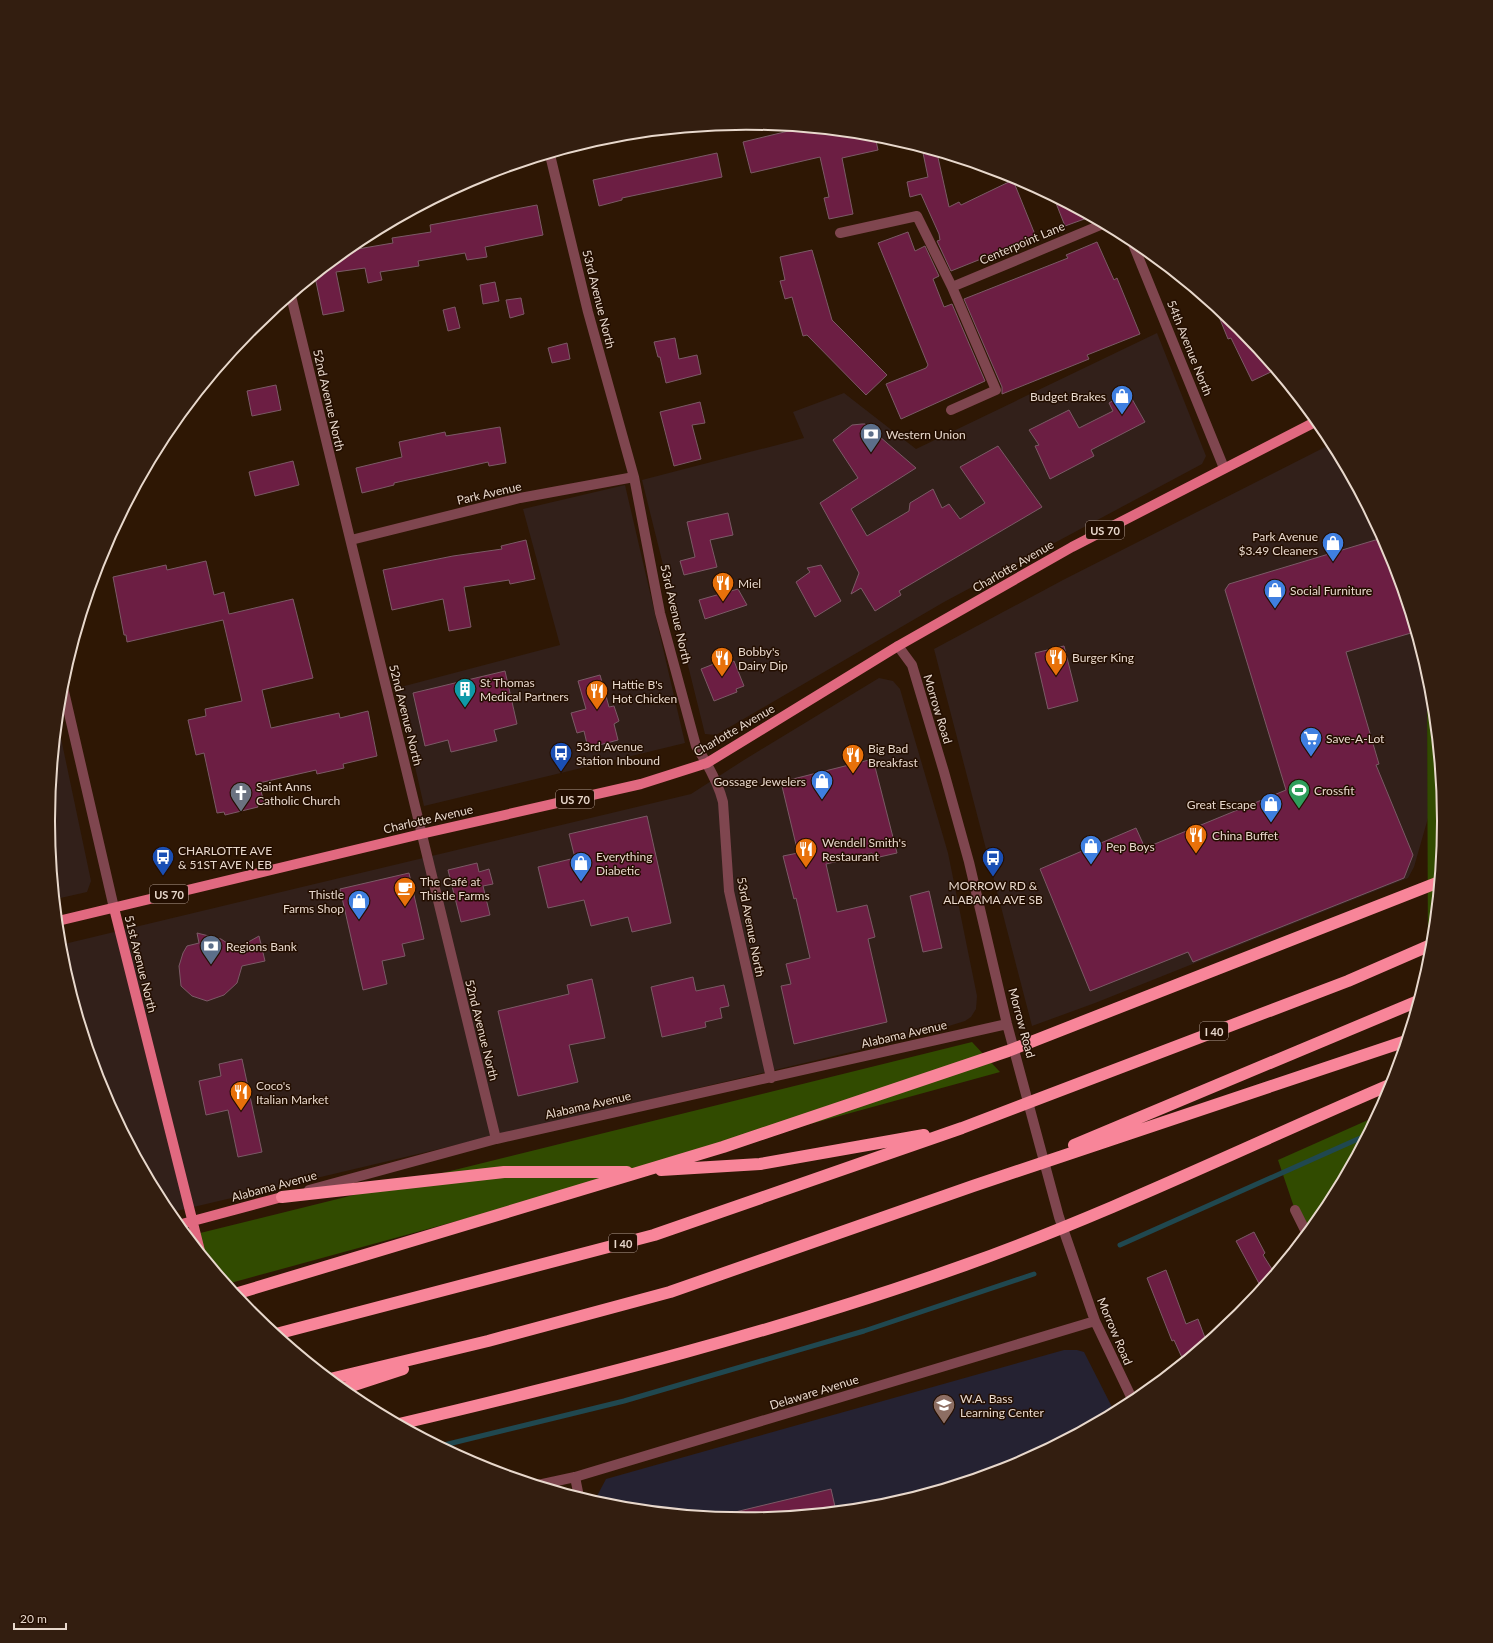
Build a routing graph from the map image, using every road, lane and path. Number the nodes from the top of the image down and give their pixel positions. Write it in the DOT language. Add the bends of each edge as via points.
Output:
graph roads {
  1 [pos="551,159"];
  2 [pos="1097,226"];
  3 [pos="840,233"];
  4 [pos="1136,250"];
  5 [pos="952,287"];
  6 [pos="292,301"];
  7 [pos="951,410"];
  8 [pos="1311,424"];
  9 [pos="1224,468"];
  10 [pos="634,477"];
  11 [pos="351,540"];
  12 [pos="898,646"];
  13 [pos="66,700"];
  14 [pos="707,763"];
  15 [pos="422,834"];
  16 [pos="1435,884"];
  17 [pos="114,908"];
  18 [pos="62,920"];
  19 [pos="1426,947"];
  20 [pos="1413,1003"];
  21 [pos="1008,1024"];
  22 [pos="1401,1043"];
  23 [pos="771,1078"];
  24 [pos="1384,1087"];
  25 [pos="962,1128"];
  26 [pos="496,1140"];
  27 [pos="1096,1140"];
  28 [pos="282,1198"];
  29 [pos="1295,1210"];
  30 [pos="193,1221"];
  31 [pos="184,1223"];
  32 [pos="1304,1229"];
  33 [pos="198,1242"];
  34 [pos="241,1292"];
  35 [pos="1095,1321"];
  36 [pos="282,1332"];
  37 [pos="488,1341"];
  38 [pos="336,1377"];
  39 [pos="348,1386"];
  40 [pos="1131,1396"];
  41 [pos="406,1422"];
  42 [pos="575,1477"];
  43 [pos="548,1483"];
  44 [pos="578,1491"];
  1 -- 10 [label="street, 53rd Avenue North" via="588,312"];
  2 -- 5 [label="street, Centerpoint Lane"];
  3 -- 5 [label="street" via="918,216"];
  4 -- 9 [label="street, 54th Avenue North"];
  5 -- 7 [label="street" via="996,390"];
  6 -- 11 [label="street, 52nd Avenue North"];
  8 -- 9 [label="main road, Charlotte Avenue / US 70"];
  9 -- 12 [label="main road, Charlotte Avenue / US 70" via="1072,547"];
  10 -- 11 [label="street, Park Avenue" via="520,498"];
  10 -- 14 [label="street, 53rd Avenue North" via="660,613 695,741"];
  11 -- 15 [label="street, 52nd Avenue North"];
  12 -- 14 [label="main road, Charlotte Avenue / US 70"];
  12 -- 21 [label="street, Morrow Road" via="912,665 944,772 969,862"];
  13 -- 17 [label="street, 51st Avenue North"];
  14 -- 15 [label="main road, Charlotte Avenue / US 70" via="641,784"];
  14 -- 23 [label="street, 53rd Avenue North" via="725,810 729,891"];
  15 -- 17 [label="main road, Charlotte Avenue / US 70"];
  15 -- 26 [label="street, 52nd Avenue North"];
  16 -- 34 [label="highway" via="1008,1051 723,1147"];
  17 -- 18 [label="main road, Charlotte Avenue / US 70"];
  17 -- 30 [label="main road, 51st Avenue North"];
  19 -- 25 [label="highway, I 40" via="1348,981"];
  20 -- 27 [label="highway"];
  21 -- 23 [label="street, Alabama Avenue"];
  21 -- 35 [label="street, Morrow Road" via="1059,1217"];
  22 -- 27 [label="highway"];
  23 -- 26 [label="street, Alabama Avenue"];
  24 -- 41 [label="highway" via="1135,1198 965,1265 731,1341"];
  25 -- 28 [label="highway" via="760,1164 643,1172 504,1172"];
  25 -- 36 [label="highway, I 40" via="654,1235"];
  26 -- 28 [label="street, Alabama Avenue"];
  27 -- 37 [label="highway" via="670,1292"];
  28 -- 30 [label="main road, Alabama Avenue"];
  29 -- 32 [label="street"];
  30 -- 31 [label="main road, Alabama Avenue"];
  30 -- 33 [label="main road, 51st Avenue North"];
  35 -- 40 [label="street, Morrow Road"];
  35 -- 42 [label="street, Delaware Avenue"];
  37 -- 38 [label="highway"];
  37 -- 39 [label="highway"];
  42 -- 43 [label="street, Delaware Avenue"];
  42 -- 44 [label="street"];
}
